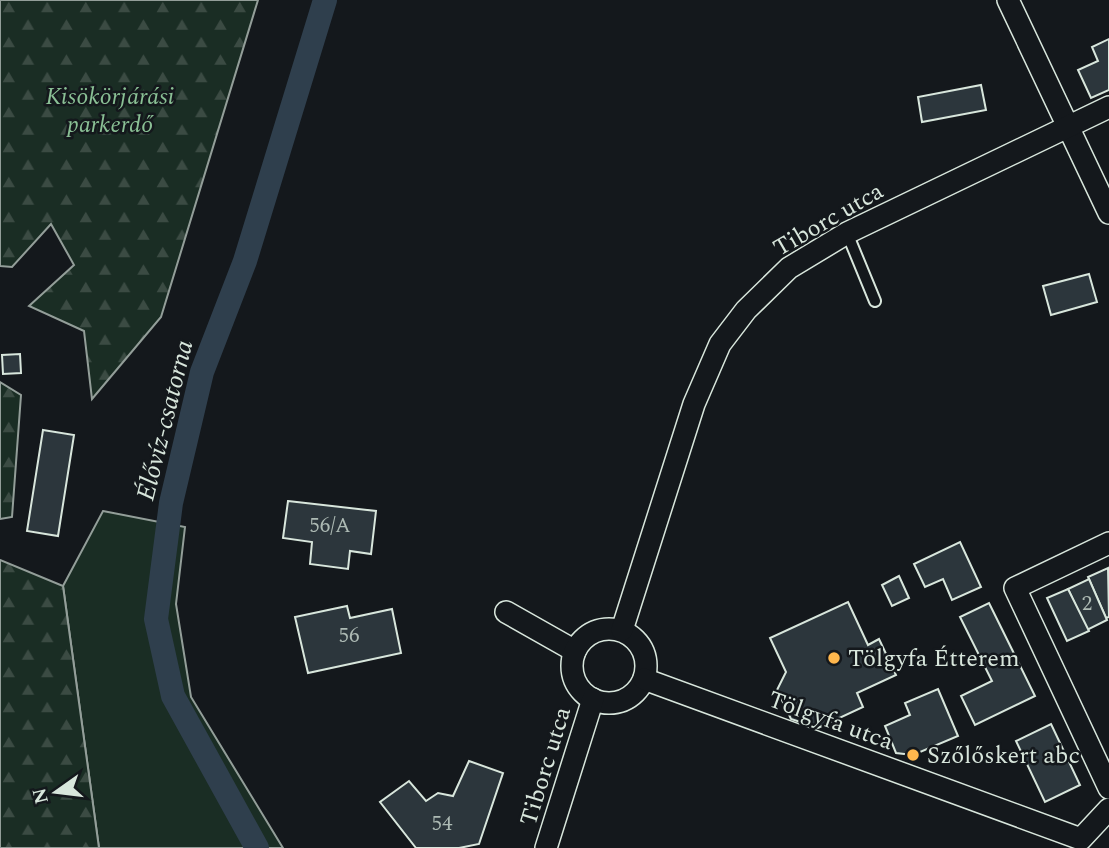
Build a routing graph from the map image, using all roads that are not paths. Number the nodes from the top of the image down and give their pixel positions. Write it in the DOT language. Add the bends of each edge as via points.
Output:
graph roads {
  1 [pos="1008,0"];
  2 [pos="1109,107"];
  3 [pos="1067,126"];
  4 [pos="1109,213"];
  5 [pos="847,233"];
  6 [pos="875,301"];
  7 [pos="1109,543"];
  8 [pos="506,612"];
  9 [pos="622,631"];
  10 [pos="575,651"];
  11 [pos="644,679"];
  12 [pos="593,699"];
  13 [pos="1109,788"];
  14 [pos="1109,809"];
  15 [pos="1083,844"];
  16 [pos="547,848"];
  1 -- 3 [label="street"];
  2 -- 3 [label="street, Tiborc utca"];
  3 -- 4 [label="street"];
  3 -- 5 [label="street, Tiborc utca"];
  5 -- 6 [label="lane"];
  5 -- 9 [label="street, Tiborc utca" via="777,278 720,344 694,404"];
  7 -- 13 [label="street" via="1015,588"];
  8 -- 10 [label="street"];
  9 -- 10 [label="street" via="602,629 586,636"];
  9 -- 11 [label="street" via="636,640 643,652"];
  10 -- 12 [label="street" via="572,670 577,685"];
  11 -- 12 [label="street" via="623,700"];
  11 -- 15 [label="street, Tölgyfa utca"];
  12 -- 16 [label="street, Tiborc utca"];
  14 -- 15 [label="street, Tölgyfa utca"];
}
